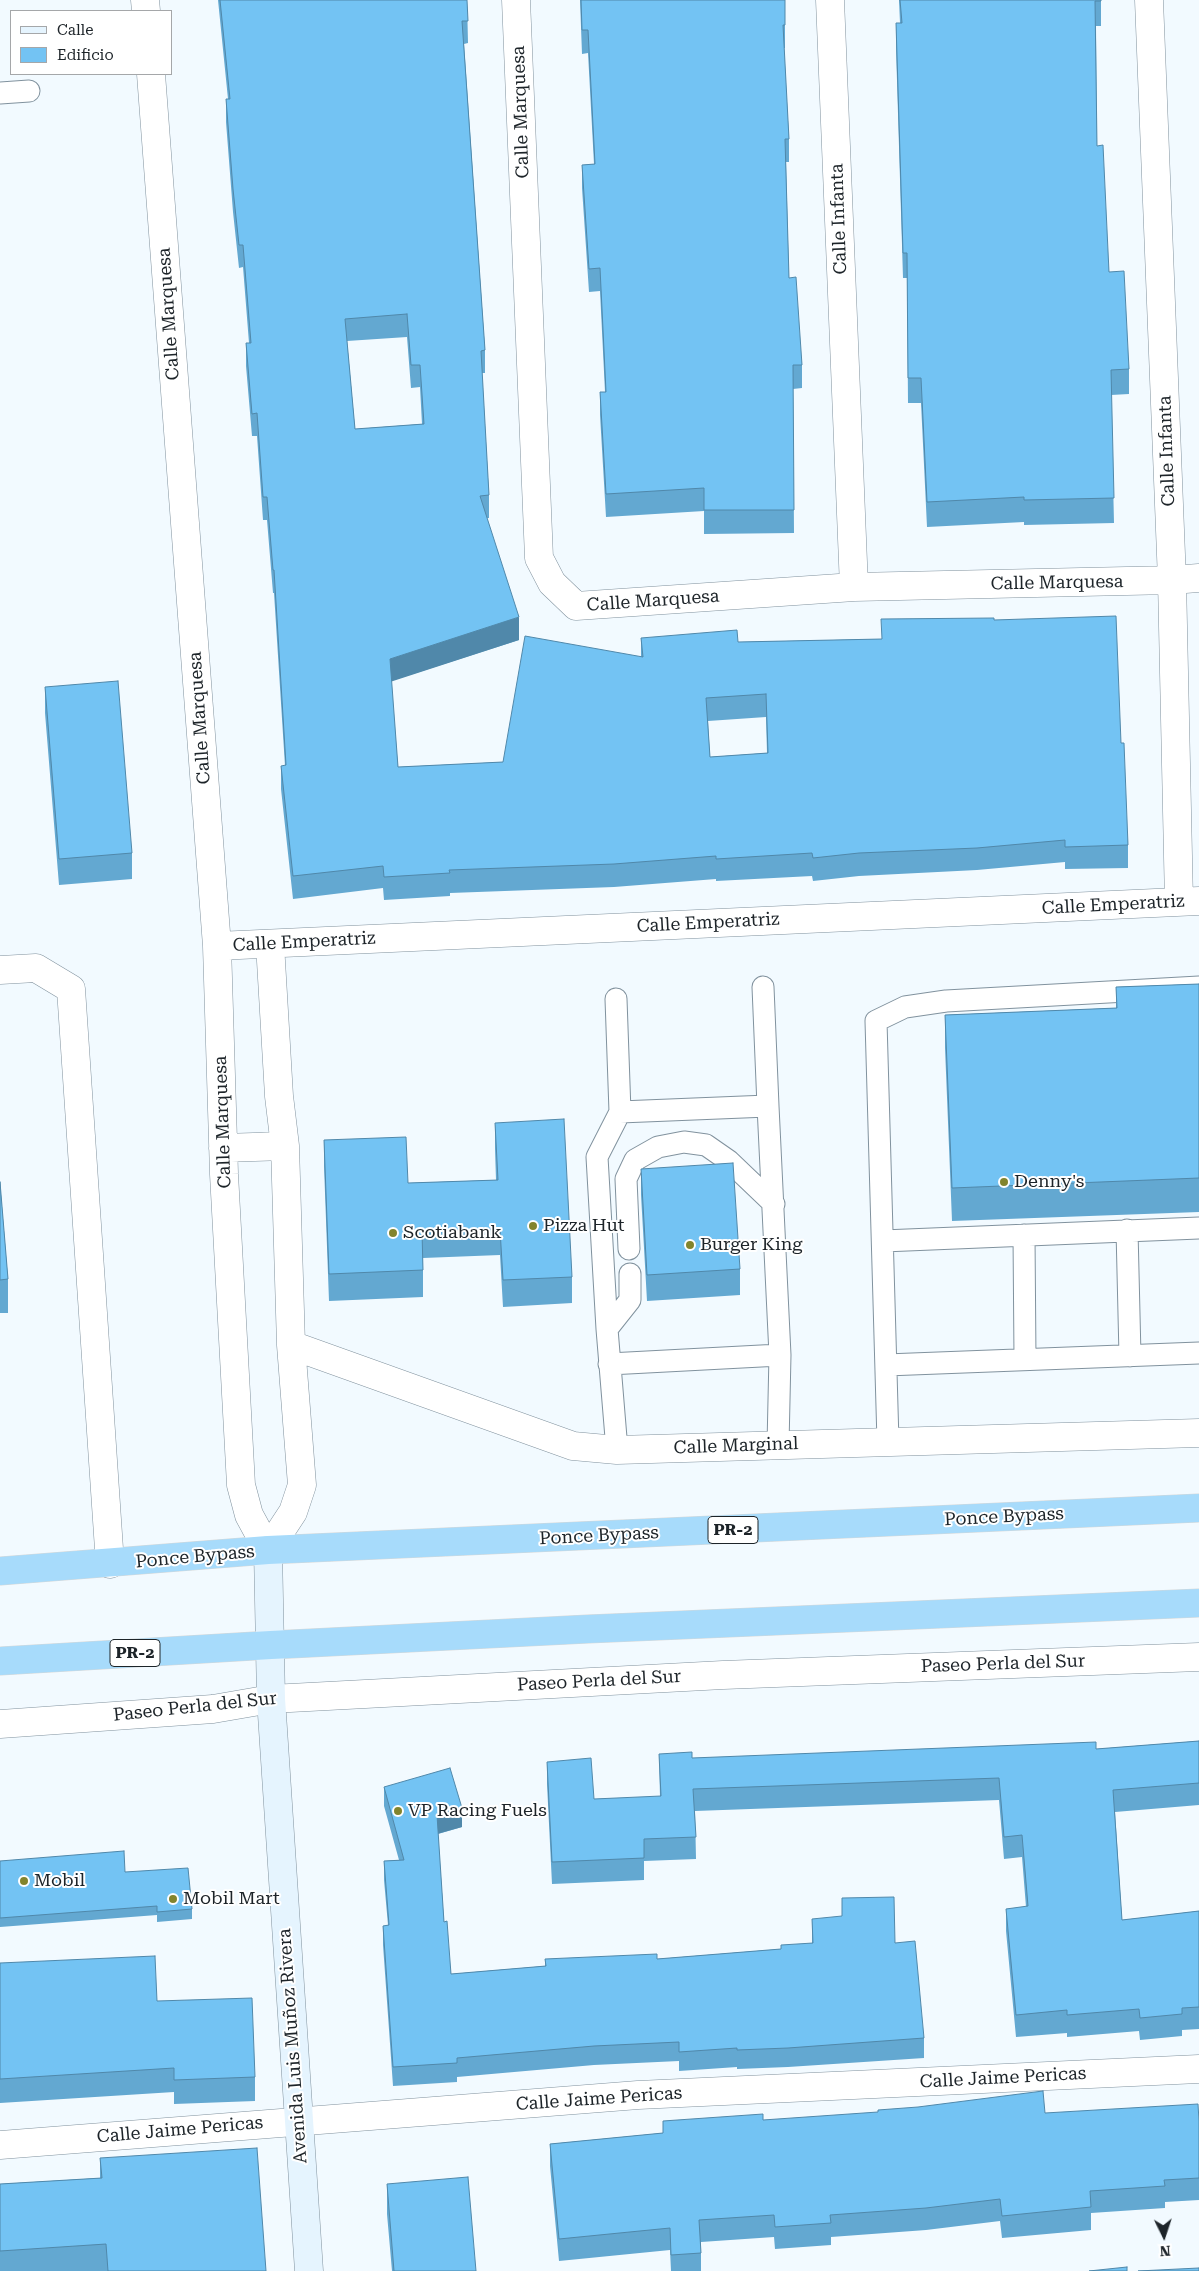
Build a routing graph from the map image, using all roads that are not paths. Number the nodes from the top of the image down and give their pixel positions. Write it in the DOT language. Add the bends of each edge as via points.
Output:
graph roads {
  1 [pos="516,0"];
  2 [pos="830,0"];
  3 [pos="1149,0"];
  4 [pos="151,75"];
  5 [pos="29,91"];
  6 [pos="0,93"];
  7 [pos="1199,578"];
  8 [pos="1172,580"];
  9 [pos="854,587"];
  10 [pos="1189,901"];
  11 [pos="270,944"];
  12 [pos="217,946"];
  13 [pos="0,970"];
  14 [pos="763,987"];
  15 [pos="1199,987"];
  16 [pos="616,999"];
  17 [pos="768,1106"];
  18 [pos="620,1112"];
  19 [pos="285,1146"];
  20 [pos="223,1148"];
  21 [pos="774,1204"];
  22 [pos="1199,1228"];
  23 [pos="1127,1230"];
  24 [pos="1024,1235"];
  25 [pos="882,1241"];
  26 [pos="629,1249"];
  27 [pos="630,1274"];
  28 [pos="607,1329"];
  29 [pos="291,1345"];
  30 [pos="1199,1353"];
  31 [pos="780,1355"];
  32 [pos="1130,1356"];
  33 [pos="1025,1359"];
  34 [pos="610,1364"];
  35 [pos="886,1365"];
  36 [pos="1199,1433"];
  37 [pos="888,1442"];
  38 [pos="778,1445"];
  39 [pos="617,1450"];
  40 [pos="1199,1496"];
  41 [pos="1199,1508"];
  42 [pos="1130,1510"];
  43 [pos="268,1550"];
  44 [pos="110,1564"];
  45 [pos="0,1571"];
  46 [pos="1199,1603"];
  47 [pos="271,1645"];
  48 [pos="1199,1657"];
  49 [pos="0,1661"];
  50 [pos="271,1699"];
  51 [pos="0,1724"];
  52 [pos="1199,2069"];
  53 [pos="298,2121"];
  54 [pos="0,2145"];
  55 [pos="309,2271"];
  1 -- 9 [label="street, Calle Marquesa" via="539,558 552,583 576,606"];
  2 -- 9 [label="street, Calle Infanta"];
  3 -- 8 [label="street, Calle Infanta"];
  4 -- 12 [label="street, Calle Marquesa"];
  5 -- 6 [label="lane"];
  7 -- 8 [label="street, Calle Marquesa"];
  8 -- 9 [label="street, Calle Marquesa"];
  8 -- 10 [label="street, Calle Infanta"];
  10 -- 11 [label="street, Calle Emperatriz"];
  11 -- 12 [label="street, Calle Emperatriz"];
  11 -- 19 [label="street"];
  12 -- 20 [label="street, Calle Marquesa"];
  13 -- 44 [label="street" via="36,968 71,989"];
  14 -- 17 [label="lane"];
  15 -- 25 [label="lane" via="946,1001 906,1008 876,1021"];
  16 -- 18 [label="lane"];
  17 -- 18 [label="lane"];
  17 -- 21 [label="lane"];
  18 -- 28 [label="lane" via="597,1157"];
  19 -- 20 [label="street"];
  19 -- 29 [label="street"];
  20 -- 43 [label="street, Calle Marquesa" via="241,1485 249,1515"];
  21 -- 26 [label="lane" via="729,1160 706,1145 684,1142 658,1147 635,1160 626,1179"];
  21 -- 31 [label="lane"];
  22 -- 23 [label="lane"];
  23 -- 24 [label="lane"];
  23 -- 32 [label="lane"];
  24 -- 25 [label="lane"];
  24 -- 33 [label="lane"];
  25 -- 35 [label="lane"];
  27 -- 28 [label="lane" via="630,1300"];
  28 -- 34 [label="lane"];
  29 -- 39 [label="street, Calle Marginal" via="573,1446"];
  29 -- 43 [label="street" via="302,1485 293,1512"];
  30 -- 32 [label="lane"];
  31 -- 34 [label="lane"];
  31 -- 38 [label="lane"];
  32 -- 33 [label="lane"];
  33 -- 35 [label="lane"];
  34 -- 39 [label="lane"];
  35 -- 37 [label="lane"];
  36 -- 37 [label="street, Calle Marginal"];
  37 -- 38 [label="street, Calle Marginal"];
  38 -- 39 [label="street, Calle Marginal"];
  40 -- 42 [label="highway"];
  41 -- 42 [label="highway, Ponce Bypass / PR-2"];
  42 -- 43 [label="highway, Ponce Bypass / PR-2"];
  43 -- 44 [label="highway, Ponce Bypass / PR-2"];
  43 -- 47 [label="street, Avenida Luis Muñoz Rivera"];
  44 -- 45 [label="highway, Ponce Bypass / PR-2"];
  46 -- 47 [label="highway, PR-2"];
  47 -- 49 [label="highway, PR-2"];
  47 -- 50 [label="street, Avenida Luis Muñoz Rivera"];
  48 -- 50 [label="street, Paseo Perla del Sur" via="723,1675"];
  50 -- 51 [label="street, Paseo Perla del Sur" via="213,1709"];
  50 -- 53 [label="street, Avenida Luis Muñoz Rivera"];
  52 -- 53 [label="street, Calle Jaime Pericas" via="638,2095"];
  53 -- 54 [label="street, Calle Jaime Pericas"];
  53 -- 55 [label="street, Avenida Luis Muñoz Rivera"];
}
